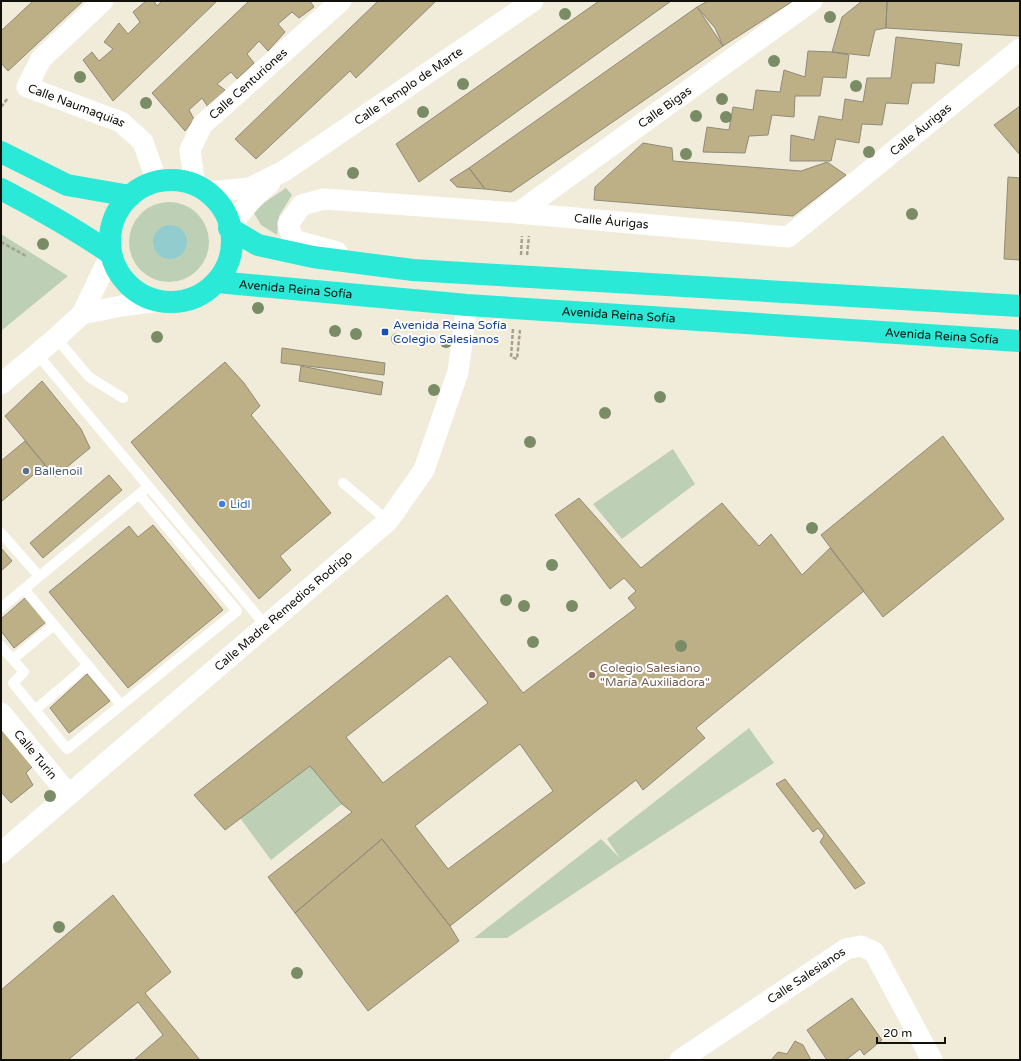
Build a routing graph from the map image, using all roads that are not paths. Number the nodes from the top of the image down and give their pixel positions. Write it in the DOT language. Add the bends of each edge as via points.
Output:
graph roads {
  1 [pos="103,1"];
  2 [pos="341,1"];
  3 [pos="533,1"];
  4 [pos="812,1"];
  5 [pos="1020,49"];
  6 [pos="1,152"];
  7 [pos="284,171"];
  8 [pos="157,182"];
  9 [pos="201,188"];
  10 [pos="1,189"];
  11 [pos="130,196"];
  12 [pos="520,222"];
  13 [pos="229,228"];
  14 [pos="111,254"];
  15 [pos="413,270"];
  16 [pos="217,282"];
  17 [pos="159,301"];
  18 [pos="467,306"];
  19 [pos="1020,306"];
  20 [pos="82,314"];
  21 [pos="56,338"];
  22 [pos="1020,341"];
  23 [pos="37,354"];
  24 [pos="1,384"];
  25 [pos="123,398"];
  26 [pos="342,483"];
  27 [pos="149,486"];
  28 [pos="139,494"];
  29 [pos="388,522"];
  30 [pos="1,532"];
  31 [pos="39,576"];
  32 [pos="24,589"];
  33 [pos="1,608"];
  34 [pos="54,625"];
  35 [pos="266,626"];
  36 [pos="1,646"];
  37 [pos="13,659"];
  38 [pos="88,665"];
  39 [pos="121,705"];
  40 [pos="35,710"];
  41 [pos="1,713"];
  42 [pos="69,795"];
  43 [pos="1,853"];
  44 [pos="680,1060"];
  45 [pos="932,1060"];
  1 -- 8 [label="street, Calle Naumaquias" via="41,59 27,87 121,122 144,142"];
  2 -- 9 [label="street, Calle Centuriones" via="202,125 190,150"];
  3 -- 7 [label="street, Calle Templo de Marte"];
  4 -- 12 [label="street, Calle Bigas"];
  5 -- 12 [label="street, Calle Áurigas" via="788,237"];
  6 -- 11 [label="highway" via="67,185"];
  7 -- 9 [label="street, Calle Templo de Marte" via="250,188"];
  7 -- 13 [label="street, Calle Templo de Marte" via="252,199"];
  8 -- 9 [label="highway" via="174,180"];
  8 -- 11 [label="highway" via="146,185"];
  9 -- 13 [label="highway" via="221,205"];
  10 -- 14 [label="highway" via="51,215"];
  11 -- 14 [label="highway" via="114,219"];
  12 -- 15 [label="street, Calle Áurigas" via="324,199 302,204 288,224 293,240"];
  13 -- 15 [label="highway" via="258,245 313,257"];
  13 -- 16 [label="highway" via="232,243 230,256"];
  14 -- 17 [label="highway" via="119,273 131,287 146,297"];
  14 -- 20 [label="street"];
  15 -- 19 [label="highway"];
  16 -- 17 [label="highway" via="203,294 188,300 174,303"];
  16 -- 18 [label="highway, Avenida Reina Sofía"];
  17 -- 20 [label="street"];
  18 -- 22 [label="highway, Avenida Reina Sofía"];
  18 -- 29 [label="street, Calle Madre Remedios Rodrigo" via="458,372 424,470"];
  20 -- 21 [label="street"];
  21 -- 23 [label="street"];
  21 -- 25 [label="lane" via="89,377"];
  23 -- 24 [label="street"];
  23 -- 27 [label="lane"];
  26 -- 29 [label="lane"];
  27 -- 28 [label="lane"];
  27 -- 35 [label="lane"];
  28 -- 31 [label="lane"];
  28 -- 39 [label="lane" via="237,611"];
  29 -- 35 [label="street, Calle Madre Remedios Rodrigo"];
  30 -- 31 [label="lane"];
  31 -- 32 [label="lane"];
  32 -- 33 [label="lane"];
  32 -- 34 [label="lane"];
  34 -- 37 [label="lane"];
  34 -- 38 [label="lane"];
  35 -- 42 [label="street, Calle Madre Remedios Rodrigo"];
  36 -- 37 [label="lane"];
  37 -- 40 [label="lane" via="24,672 13,683"];
  38 -- 39 [label="lane"];
  38 -- 40 [label="lane"];
  39 -- 40 [label="lane" via="67,749"];
  41 -- 42 [label="street, Calle Turin"];
  42 -- 43 [label="street, Calle Madre Remedios Rodrigo"];
  44 -- 45 [label="street, Calle Salesianos" via="846,949 861,946 874,952"];
}
